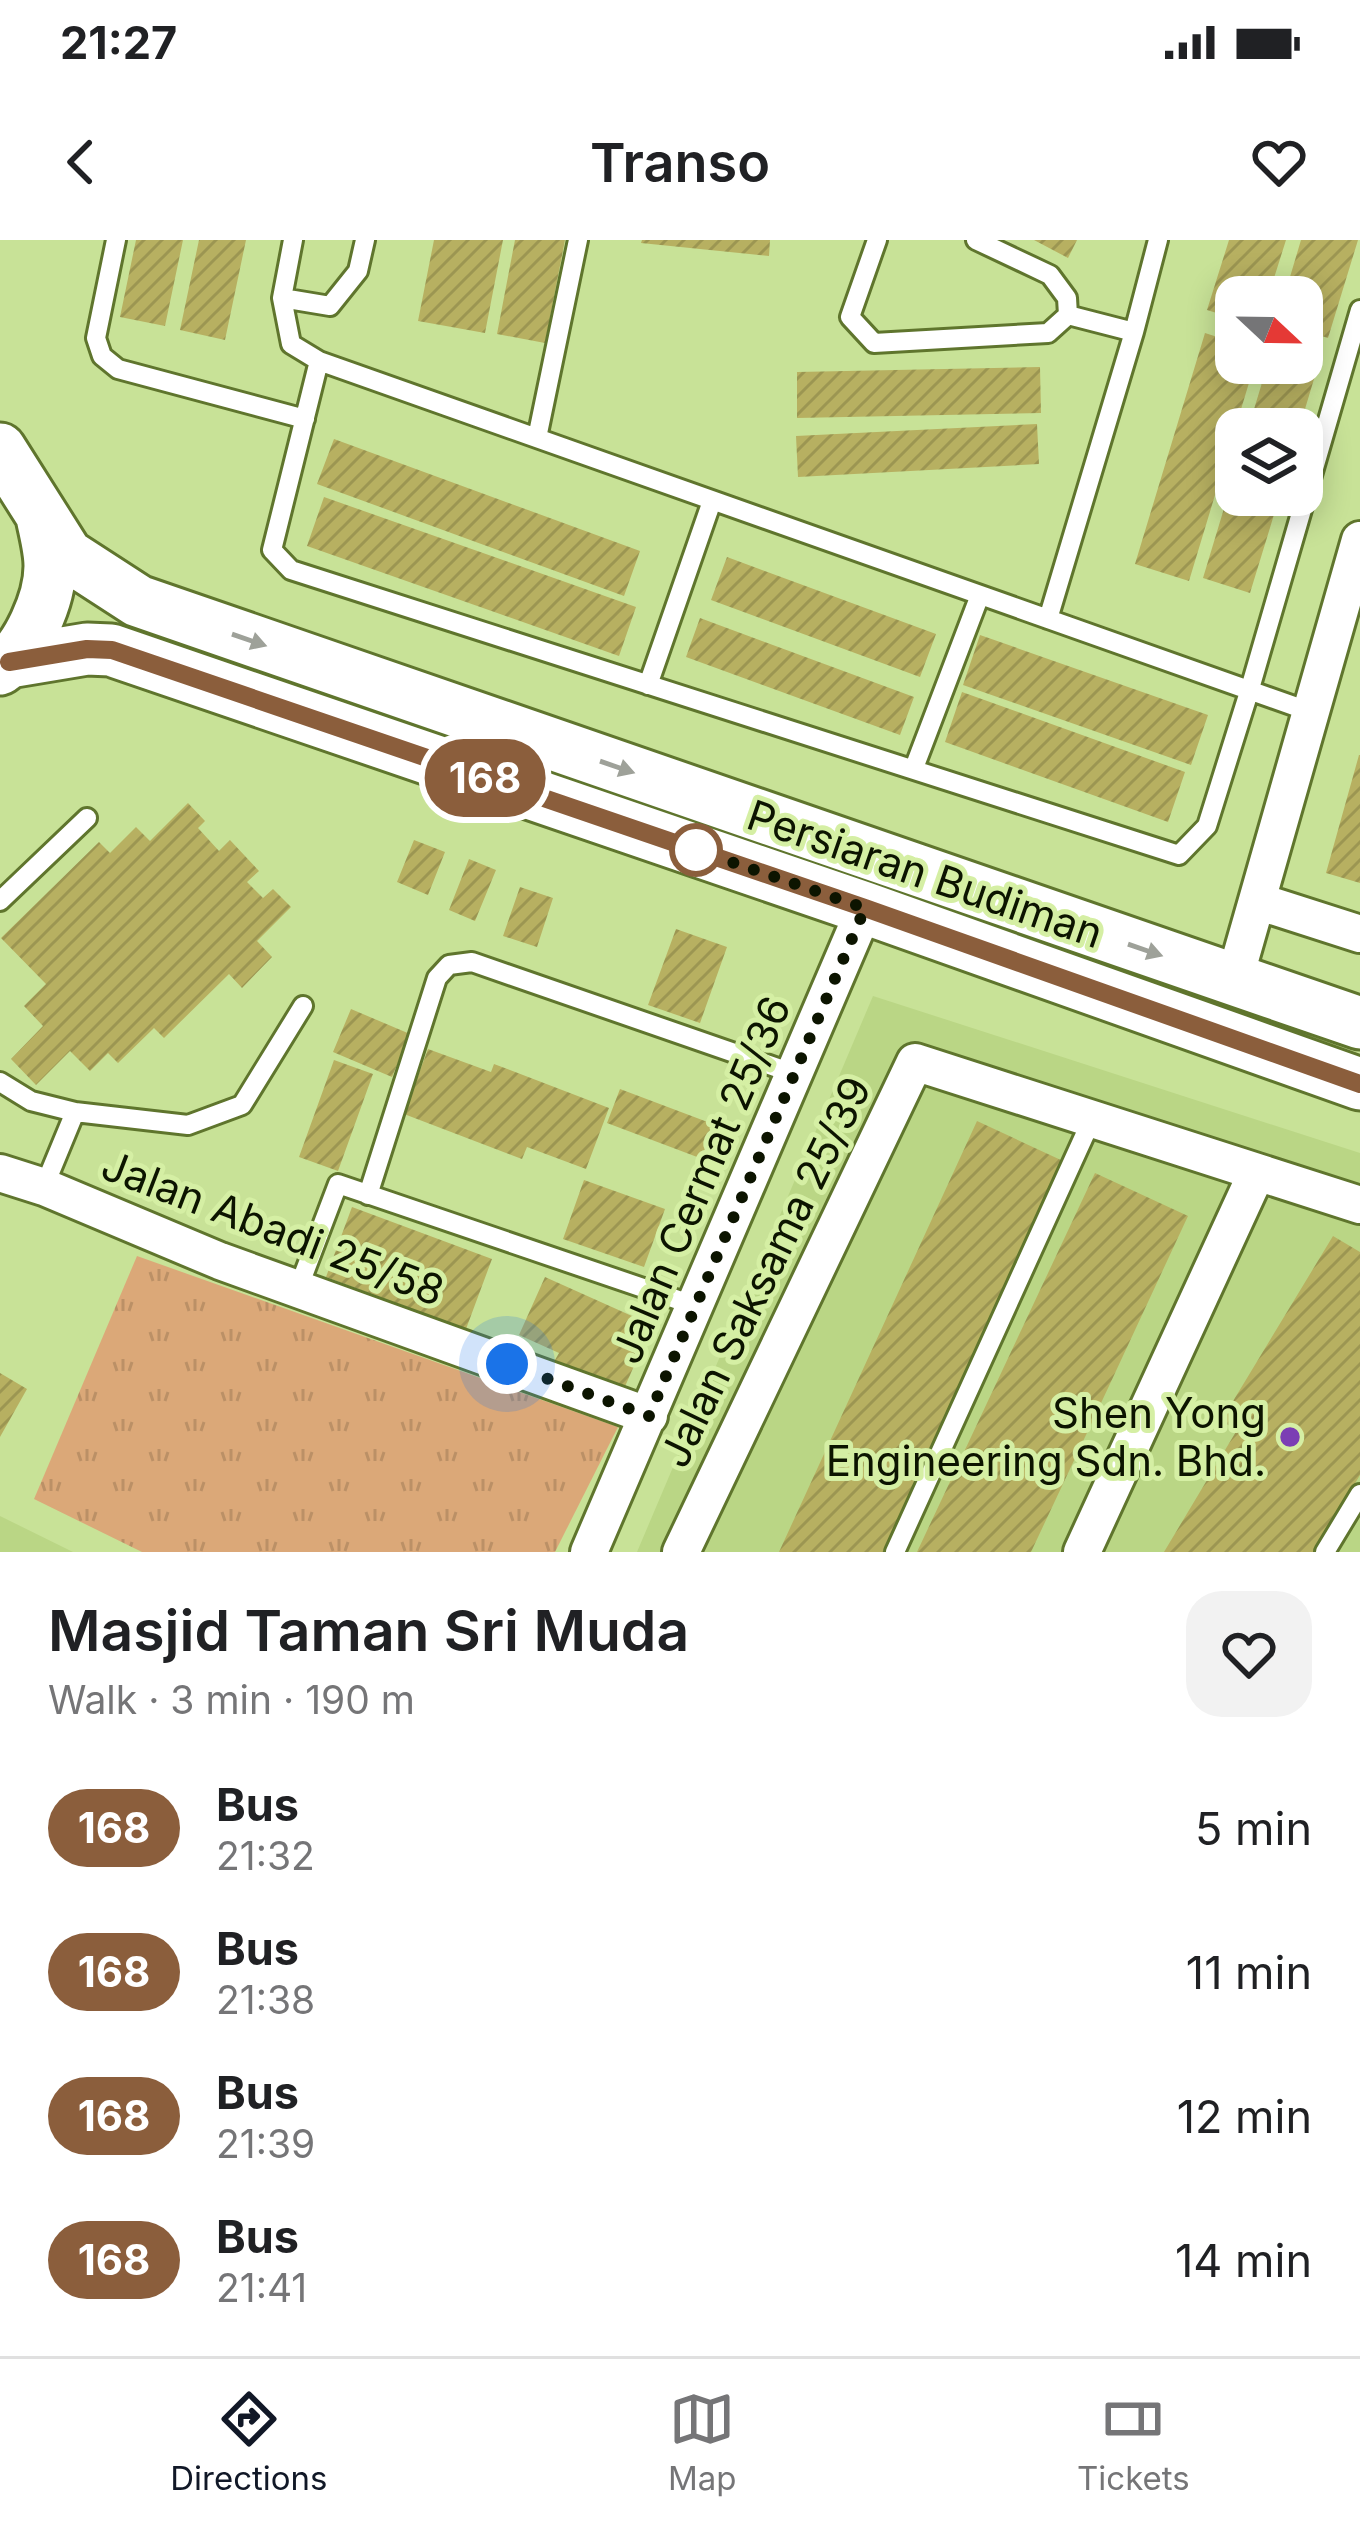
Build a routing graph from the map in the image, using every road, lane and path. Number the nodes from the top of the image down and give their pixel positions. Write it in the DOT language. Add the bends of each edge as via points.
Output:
graph roads {
  1 [pos="116,240"];
  2 [pos="293,240"];
  3 [pos="364,240"];
  4 [pos="578,240"];
  5 [pos="877,240"];
  6 [pos="976,240"];
  7 [pos="1158,240"];
  8 [pos="282,298"];
  9 [pos="1360,310"];
  10 [pos="1068,315"];
  11 [pos="1134,332"];
  12 [pos="319,362"];
  13 [pos="305,419"];
  14 [pos="537,439"];
  15 [pos="4,460"];
  16 [pos="712,501"];
  17 [pos="42,516"];
  18 [pos="1360,540"];
  19 [pos="1355,579"];
  20 [pos="980,595"];
  21 [pos="1048,619"];
  22 [pos="5,666"];
  23 [pos="648,685"];
  24 [pos="1250,692"];
  25 [pos="1311,712"];
  26 [pos="914,768"];
  27 [pos="87,818"];
  28 [pos="0,901"];
  29 [pos="1257,901"];
  30 [pos="865,908"];
  31 [pos="1360,934"];
  32 [pos="1234,981"];
  33 [pos="303,1006"];
  34 [pos="1360,1023"];
  35 [pos="795,1074"];
  36 [pos="0,1082"];
  37 [pos="1360,1084"];
  38 [pos="75,1112"];
  39 [pos="1092,1119"];
  40 [pos="1257,1172"];
  41 [pos="0,1173"];
  42 [pos="44,1187"];
  43 [pos="368,1195"];
  44 [pos="1360,1205"];
  45 [pos="298,1289"];
  46 [pos="696,1306"];
  47 [pos="649,1416"];
  48 [pos="1360,1494"];
  49 [pos="589,1552"];
  50 [pos="681,1552"];
  51 [pos="895,1552"];
  52 [pos="1082,1552"];
  53 [pos="1325,1552"];
  1 -- 13 [label="lane" via="96,338 102,356 118,369"];
  2 -- 8 [label="lane"];
  3 -- 8 [label="lane" via="358,271 330,306"];
  4 -- 14 [label="lane"];
  5 -- 10 [label="lane" via="850,317 874,343 1048,333"];
  6 -- 10 [label="lane" via="1050,275 1067,298"];
  7 -- 11 [label="lane"];
  8 -- 12 [label="lane" via="291,344"];
  9 -- 24 [label="lane"];
  10 -- 11 [label="lane"];
  11 -- 21 [label="lane"];
  12 -- 13 [label="lane"];
  12 -- 14 [label="lane"];
  13 -- 23 [label="lane" via="272,550 291,570"];
  14 -- 16 [label="lane"];
  15 -- 17 [label="main road, Persiaran Budiman"];
  16 -- 20 [label="lane"];
  16 -- 23 [label="lane"];
  17 -- 22 [label="main road" via="50,568 39,619"];
  17 -- 32 [label="main road, Persiaran Budiman, one-way" via="67,554 138,601"];
  18 -- 19 [label="street"];
  19 -- 25 [label="street"];
  20 -- 21 [label="lane"];
  20 -- 26 [label="lane"];
  21 -- 24 [label="lane"];
  22 -- 30 [label="main road, Persiaran Budiman" via="112,650"];
  23 -- 26 [label="lane"];
  24 -- 25 [label="lane"];
  24 -- 26 [label="lane" via="1207,826 1179,855"];
  25 -- 29 [label="street"];
  27 -- 28 [label="lane"];
  29 -- 31 [label="street"];
  29 -- 32 [label="street"];
  30 -- 35 [label="street, Jalan Cermat 25/36"];
  30 -- 37 [label="main road, Persiaran Budiman"];
  32 -- 34 [label="main road, Persiaran Budiman"];
  33 -- 38 [label="lane" via="242,1105 188,1125"];
  35 -- 43 [label="lane" via="472,962 449,965 437,978"];
  35 -- 46 [label="street, Jalan Cermat 25/36"];
  36 -- 38 [label="lane" via="31,1101"];
  38 -- 42 [label="lane"];
  39 -- 40 [label="street, Jalan Saksama 25/39"];
  39 -- 50 [label="street, Jalan Saksama 25/39" via="916,1062"];
  39 -- 51 [label="lane"];
  40 -- 44 [label="street, Jalan Saksama 25/39"];
  40 -- 52 [label="street"];
  41 -- 42 [label="street, Jalan Abadi 25/58"];
  42 -- 45 [label="street, Jalan Abadi 25/58"];
  43 -- 45 [label="lane" via="338,1184"];
  43 -- 46 [label="lane"];
  45 -- 47 [label="street, Jalan Abadi 25/58"];
  46 -- 47 [label="street, Jalan Cermat 25/36"];
  47 -- 49 [label="street, Jalan Cermat 25/36"];
  48 -- 53 [label="lane"];
}
